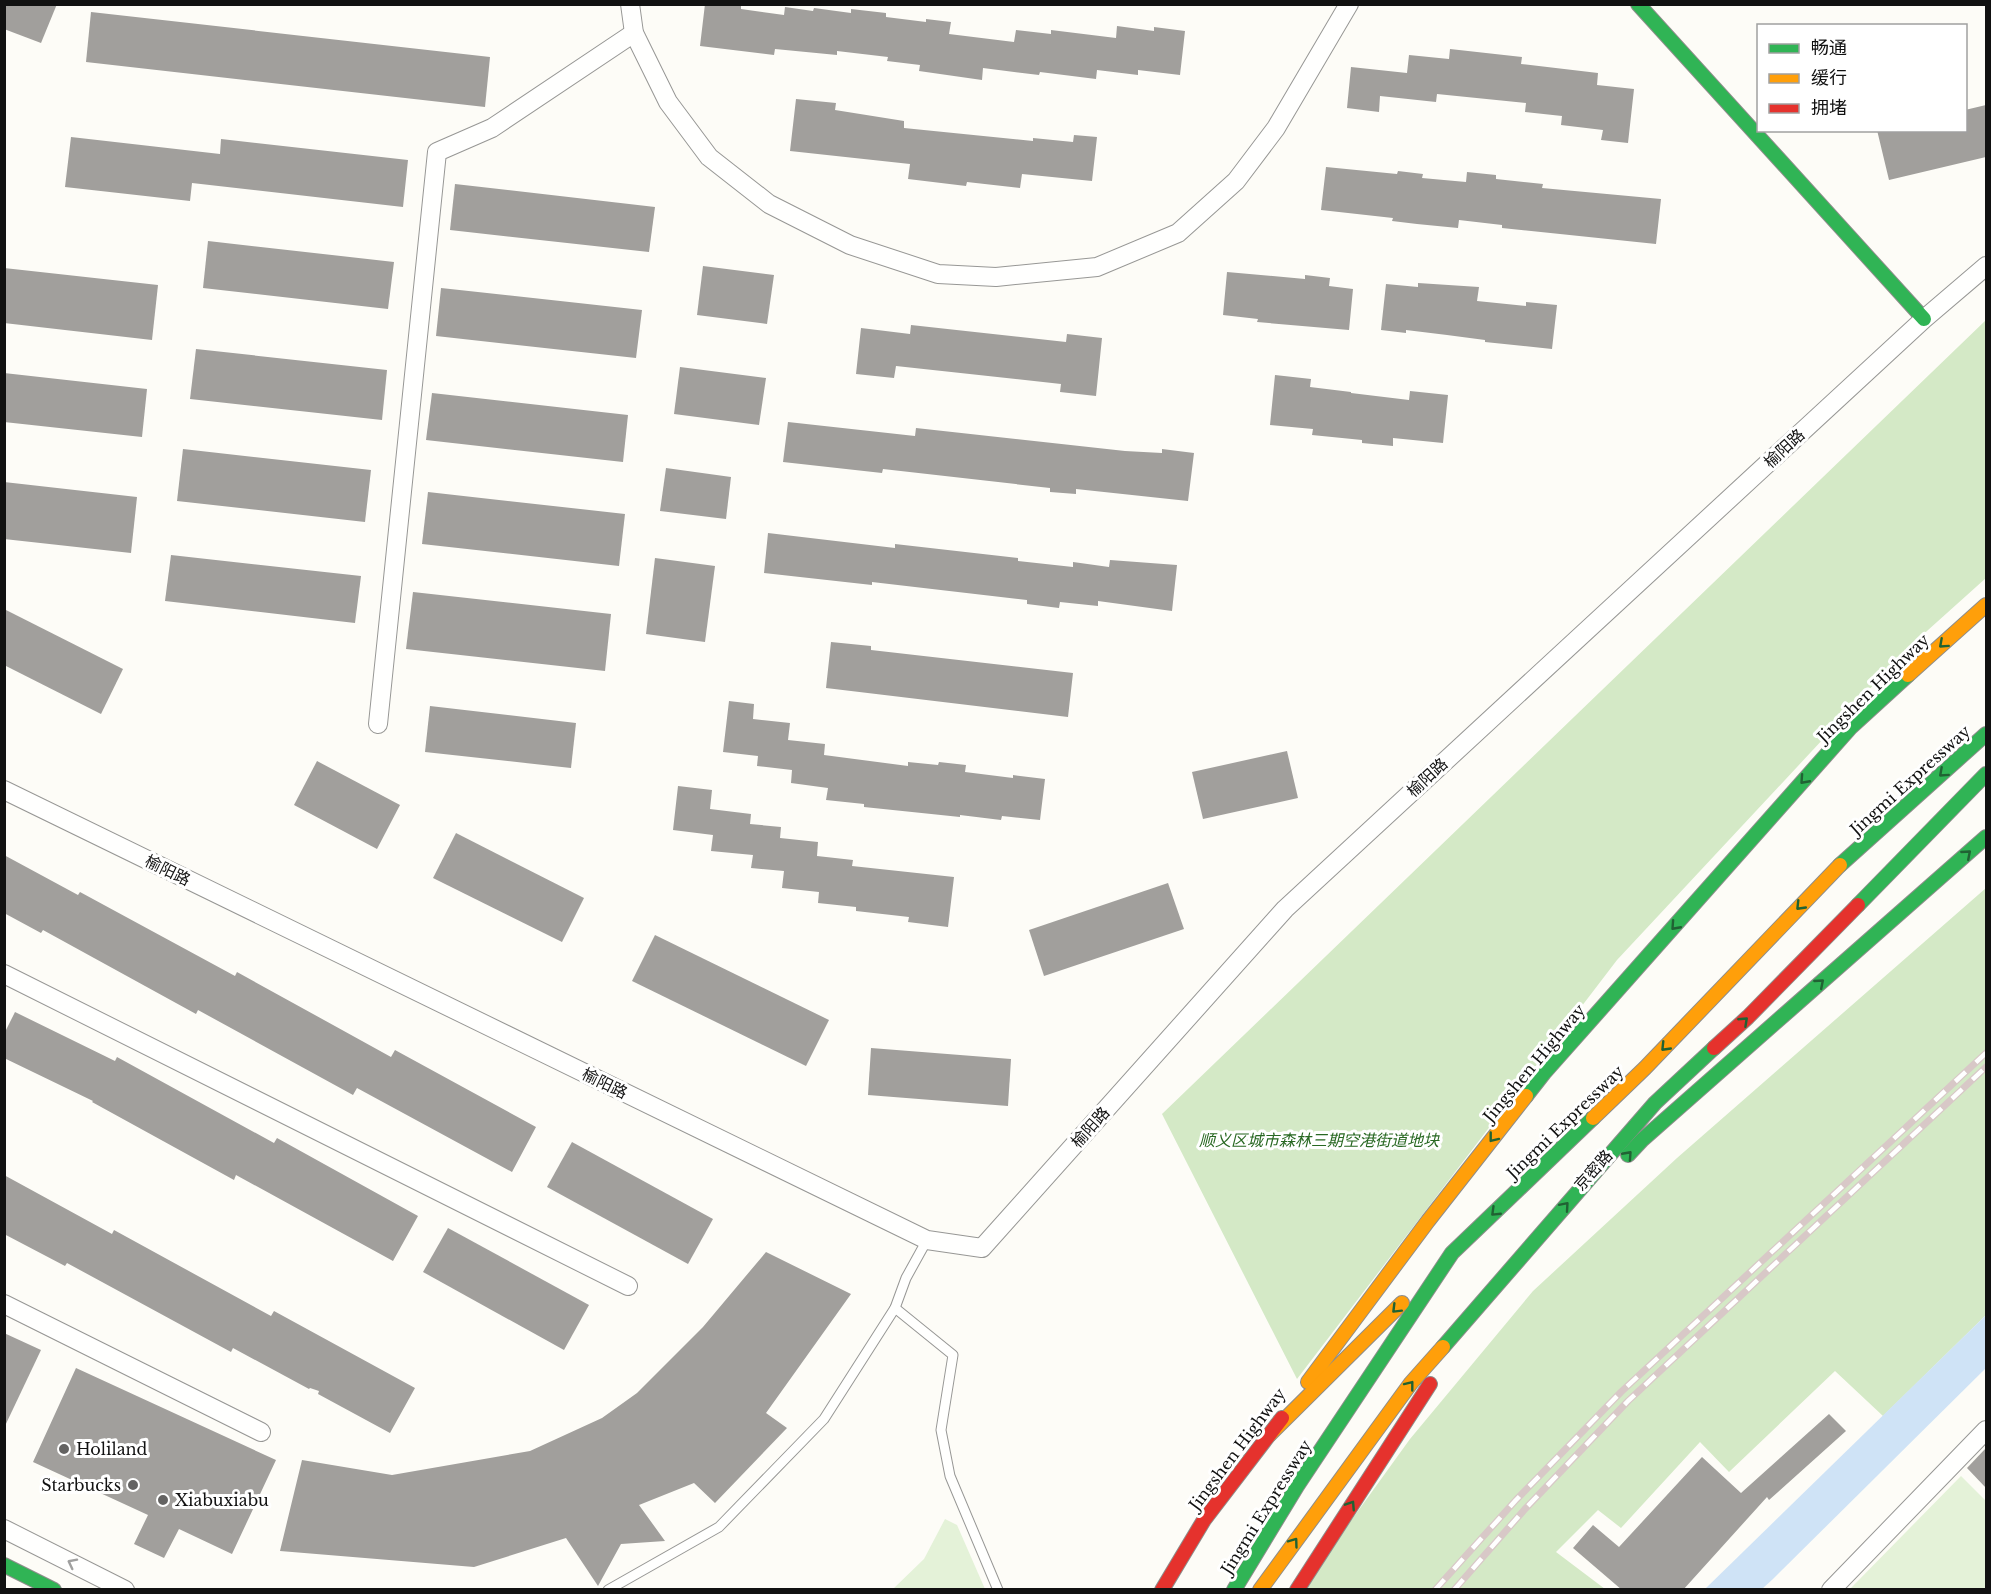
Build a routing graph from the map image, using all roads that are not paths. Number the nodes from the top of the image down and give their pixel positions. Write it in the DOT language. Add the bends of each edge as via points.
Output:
graph roads {
  1 [pos="630,4"];
  2 [pos="1348,4"];
  3 [pos="1638,4"];
  4 [pos="634,33"];
  5 [pos="1986,266"];
  6 [pos="1924,320"];
  7 [pos="1986,605"];
  8 [pos="378,724"];
  9 [pos="1986,734"];
  10 [pos="1986,774"];
  11 [pos="4,790"];
  12 [pos="1986,837"];
  13 [pos="4,974"];
  14 [pos="927,1240"];
  15 [pos="1452,1253"];
  16 [pos="627,1286"];
  17 [pos="4,1304"];
  18 [pos="894,1308"];
  19 [pos="1452,1336"];
  20 [pos="1439,1372"];
  21 [pos="1986,1430"];
  22 [pos="261,1432"];
  23 [pos="1269,1435"];
  24 [pos="4,1529"];
  25 [pos="4,1565"];
  26 [pos="54,1590"];
  27 [pos="124,1590"];
  28 [pos="609,1590"];
  29 [pos="998,1590"];
  30 [pos="1162,1590"];
  31 [pos="1234,1590"];
  32 [pos="1260,1590"];
  33 [pos="1297,1590"];
  34 [pos="1830,1590"];
  1 -- 4 [label="street"];
  2 -- 4 [label="street" via="1269,136 1236,181 1178,233 1097,267 996,277 938,274 850,245 769,204 709,158 668,102"];
  3 -- 6 [label="main road"];
  4 -- 8 [label="street" via="492,129 437,152"];
  5 -- 6 [label="street, 榆阳路"];
  6 -- 14 [label="street, 榆阳路" via="1285,909 982,1248"];
  7 -- 23 [label="main road, Jingshen Highway, one-way" via="1851,727 1544,1073 1346,1328"];
  9 -- 15 [label="main road, Jingmi Expressway, one-way" via="1837,868 1645,1068"];
  19 -- 10 [label="main road, one-way" via="1655,1103 1748,1017"];
  11 -- 14 [label="street, 榆阳路"];
  20 -- 12 [label="main road, 京密路, one-way" via="1642,1140"];
  13 -- 16 [label="street"];
  14 -- 18 [label="lane"];
  15 -- 23 [label="main road, one-way"];
  15 -- 31 [label="main road, Jingmi Expressway" via="1297,1486"];
  17 -- 22 [label="street"];
  18 -- 28 [label="lane" via="824,1419 719,1527"];
  18 -- 29 [label="lane" via="954,1355 941,1430 950,1476"];
  19 -- 20 [label="main road"];
  32 -- 19 [label="main road, one-way" via="1411,1383"];
  33 -- 20 [label="main road, 京密路, one-way"];
  21 -- 34 [label="street"];
  23 -- 30 [label="main road, Jingshen Highway" via="1204,1520"];
  27 -- 24 [label="street, one-way"];
  25 -- 26 [label="main road"];
}
